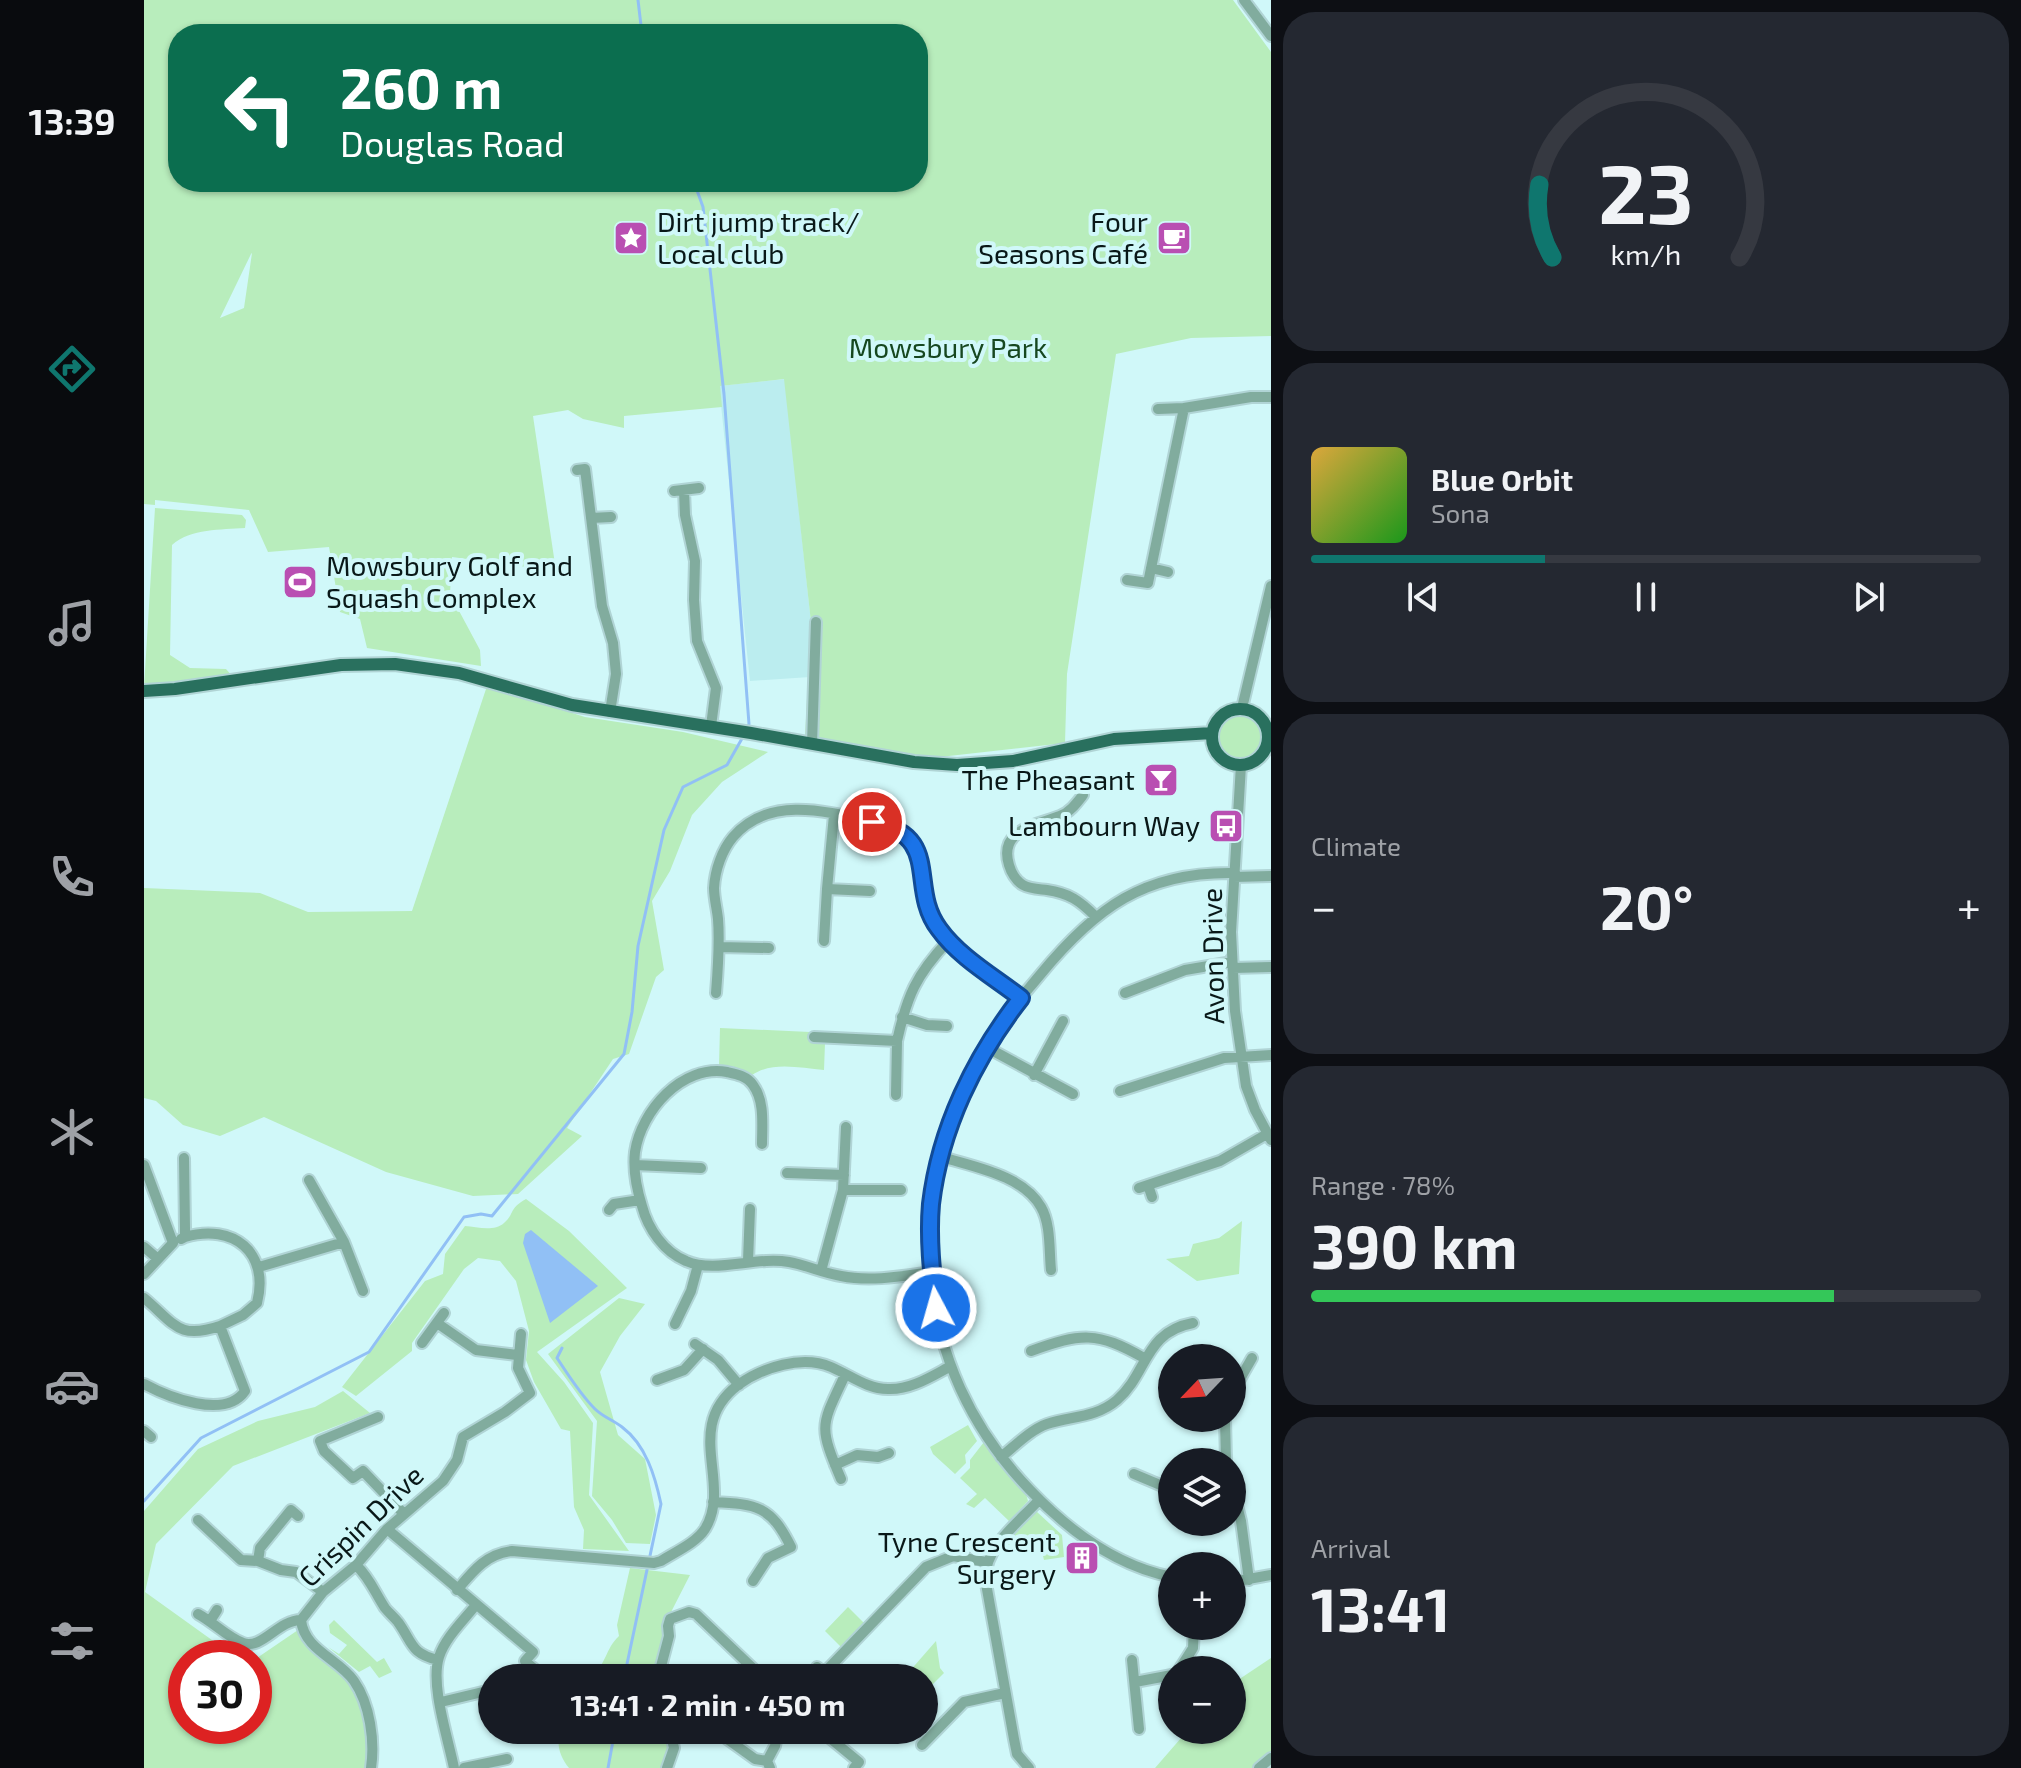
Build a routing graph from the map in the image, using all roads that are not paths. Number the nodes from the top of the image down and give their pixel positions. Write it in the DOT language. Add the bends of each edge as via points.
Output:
graph roads {
  1 [pos="1244,0"];
  2 [pos="1271,36"];
  3 [pos="1271,397"];
  4 [pos="1184,408"];
  5 [pos="1158,409"];
  6 [pos="577,470"];
  7 [pos="699,488"];
  8 [pos="611,517"];
  9 [pos="591,518"];
  10 [pos="1151,568"];
  11 [pos="1168,572"];
  12 [pos="1127,580"];
  13 [pos="1271,586"];
  14 [pos="816,622"];
  15 [pos="144,691"];
  16 [pos="1242,708"];
  17 [pos="610,712"];
  18 [pos="711,726"];
  19 [pos="1212,733"];
  20 [pos="1270,735"];
  21 [pos="812,744"];
  22 [pos="1241,765"];
  23 [pos="1083,795"];
  24 [pos="834,815"];
  25 [pos="1234,875"];
  26 [pos="1271,876"];
  27 [pos="827,889"];
  28 [pos="870,891"];
  29 [pos="1095,916"];
  30 [pos="824,941"];
  31 [pos="948,941"];
  32 [pos="719,947"];
  33 [pos="769,948"];
  34 [pos="1232,965"];
  35 [pos="1271,967"];
  36 [pos="716,993"];
  37 [pos="1125,993"];
  38 [pos="1021,998"];
  39 [pos="902,1017"];
  40 [pos="1063,1021"];
  41 [pos="947,1026"];
  42 [pos="814,1037"];
  43 [pos="897,1041"];
  44 [pos="986,1047"];
  45 [pos="1271,1055"];
  46 [pos="1241,1056"];
  47 [pos="1034,1075"];
  48 [pos="1120,1091"];
  49 [pos="1073,1094"];
  50 [pos="896,1095"];
  51 [pos="846,1127"];
  52 [pos="1269,1137"];
  53 [pos="762,1144"];
  54 [pos="942,1157"];
  55 [pos="184,1158"];
  56 [pos="144,1165"];
  57 [pos="635,1165"];
  58 [pos="701,1168"];
  59 [pos="787,1173"];
  60 [pos="844,1175"];
  61 [pos="309,1180"];
  62 [pos="843,1190"];
  63 [pos="901,1190"];
  64 [pos="1152,1197"];
  65 [pos="640,1200"];
  66 [pos="612,1203"];
  67 [pos="750,1209"];
  68 [pos="185,1237"];
  69 [pos="344,1242"];
  70 [pos="173,1243"];
  71 [pos="144,1247"];
  72 [pos="158,1259"];
  73 [pos="748,1261"];
  74 [pos="698,1265"];
  75 [pos="259,1267"];
  76 [pos="1051,1270"];
  77 [pos="821,1271"];
  78 [pos="932,1272"];
  79 [pos="144,1274"];
  80 [pos="363,1291"];
  81 [pos="144,1298"];
  82 [pos="1193,1323"];
  83 [pos="675,1324"];
  84 [pos="220,1326"];
  85 [pos="521,1334"];
  86 [pos="422,1343"];
  87 [pos="1031,1351"];
  88 [pos="517,1355"];
  89 [pos="1144,1358"];
  90 [pos="1252,1358"];
  91 [pos="951,1366"];
  92 [pos="845,1375"];
  93 [pos="1246,1377"];
  94 [pos="657,1380"];
  95 [pos="144,1384"];
  96 [pos="739,1385"];
  97 [pos="378,1417"];
  98 [pos="889,1453"];
  99 [pos="1001,1457"];
  100 [pos="835,1465"];
  101 [pos="1134,1474"];
  102 [pos="841,1479"];
  103 [pos="1158,1484"];
  104 [pos="1039,1500"];
  105 [pos="713,1502"];
  106 [pos="404,1514"];
  107 [pos="298,1516"];
  108 [pos="198,1521"];
  109 [pos="387,1529"];
  110 [pos="1243,1536"];
  111 [pos="258,1561"];
  112 [pos="986,1562"];
  113 [pos="356,1565"];
  114 [pos="1158,1573"];
  115 [pos="1271,1575"];
  116 [pos="1246,1580"];
  117 [pos="1249,1580"];
  118 [pos="753,1581"];
  119 [pos="457,1590"];
  120 [pos="323,1592"];
  121 [pos="475,1606"];
  122 [pos="217,1610"];
  123 [pos="198,1614"];
  124 [pos="301,1620"];
  125 [pos="210,1621"];
  126 [pos="438,1660"];
  127 [pos="1132,1660"];
  128 [pos="529,1664"];
  129 [pos="662,1664"];
  130 [pos="748,1664"];
  131 [pos="833,1664"];
  132 [pos="1158,1678"];
  133 [pos="1135,1682"];
  134 [pos="478,1693"];
  135 [pos="1005,1693"];
  136 [pos="441,1702"];
  137 [pos="1136,1724"];
  138 [pos="673,1744"];
  139 [pos="734,1744"];
  140 [pos="775,1744"];
  141 [pos="837,1744"];
  142 [pos="922,1745"];
  143 [pos="1271,1758"];
  144 [pos="507,1759"];
  145 [pos="769,1764"];
  146 [pos="371,1768"];
  147 [pos="454,1768"];
  148 [pos="464,1768"];
  149 [pos="667,1768"];
  150 [pos="854,1768"];
  151 [pos="1029,1768"];
  152 [pos="1259,1768"];
  1 -- 2 [label="street"];
  3 -- 4 [label="street"];
  4 -- 5 [label="street"];
  4 -- 10 [label="street"];
  6 -- 9 [label="street" via="585,469"];
  7 -- 18 [label="street" via="679,490 695,561 697,641 716,688"];
  8 -- 9 [label="street"];
  9 -- 17 [label="street" via="602,606 613,643 616,674"];
  10 -- 11 [label="street"];
  10 -- 12 [label="street" via="1148,583"];
  13 -- 16 [label="street"];
  14 -- 21 [label="street"];
  15 -- 17 [label="main road" via="341,665 395,664 459,673"];
  16 -- 19 [label="main road" via="1224,713"];
  16 -- 20 [label="main road" via="1257,714"];
  17 -- 18 [label="main road"];
  18 -- 21 [label="main road"];
  19 -- 21 [label="main road" via="1114,739 1013,761 957,765"];
  19 -- 22 [label="main road" via="1218,754"];
  20 -- 22 [label="main road" via="1257,759"];
  22 -- 25 [label="street, Avon Drive"];
  23 -- 29 [label="street" via="1069,811 1020,830 1008,848 1008,862 1022,885 1076,897"];
  24 -- 27 [label="street"];
  24 -- 31 [label="street" via="891,826 915,846 930,915"];
  24 -- 32 [label="street" via="778,810 729,841 714,889"];
  25 -- 26 [label="street"];
  25 -- 29 [label="street" via="1206,872 1166,879"];
  25 -- 34 [label="street, Avon Drive"];
  27 -- 28 [label="street"];
  27 -- 30 [label="street"];
  29 -- 38 [label="street"];
  31 -- 38 [label="street"];
  31 -- 39 [label="street" via="916,982"];
  32 -- 33 [label="street"];
  32 -- 36 [label="street"];
  34 -- 35 [label="street"];
  34 -- 37 [label="street" via="1185,970"];
  34 -- 46 [label="street, Avon Drive"];
  38 -- 44 [label="street"];
  39 -- 41 [label="street"];
  39 -- 43 [label="street"];
  40 -- 47 [label="street" via="1060,1037"];
  42 -- 43 [label="street"];
  43 -- 50 [label="street"];
  44 -- 47 [label="street"];
  44 -- 54 [label="street" via="949,1126"];
  45 -- 46 [label="street"];
  46 -- 48 [label="street"];
  46 -- 52 [label="street, Avon Drive" via="1246,1086"];
  47 -- 49 [label="street"];
  51 -- 60 [label="street"];
  52 -- 64 [label="street" via="1220,1161 1144,1187"];
  53 -- 57 [label="street" via="762,1110 755,1086 734,1073 715,1070 679,1084 656,1106 640,1136"];
  54 -- 76 [label="street" via="1015,1182 1031,1195 1046,1219"];
  54 -- 78 [label="street" via="931,1202"];
  55 -- 68 [label="street"];
  56 -- 70 [label="street"];
  57 -- 58 [label="street"];
  57 -- 65 [label="street"];
  59 -- 60 [label="street"];
  60 -- 62 [label="street"];
  61 -- 69 [label="street"];
  62 -- 63 [label="street"];
  62 -- 77 [label="street"];
  65 -- 66 [label="street"];
  65 -- 74 [label="street" via="660,1241"];
  67 -- 73 [label="street"];
  68 -- 70 [label="street"];
  68 -- 75 [label="street" via="234,1237"];
  69 -- 75 [label="street"];
  69 -- 80 [label="street"];
  70 -- 72 [label="street"];
  71 -- 72 [label="street"];
  72 -- 79 [label="street"];
  73 -- 74 [label="street"];
  73 -- 77 [label="street" via="788,1262"];
  74 -- 83 [label="street"];
  75 -- 84 [label="street" via="257,1303"];
  77 -- 78 [label="street" via="865,1278"];
  78 -- 91 [label="street"];
  81 -- 84 [label="street" via="186,1332"];
  82 -- 89 [label="street" via="1160,1337"];
  84 -- 95 [label="street" via="245,1388 240,1397 224,1403 186,1402"];
  85 -- 88 [label="street, Crispin Drive"];
  86 -- 88 [label="street" via="441,1318 476,1350"];
  87 -- 89 [label="street" via="1086,1337 1108,1339"];
  88 -- 106 [label="street, Crispin Drive" via="530,1393 463,1437 457,1460 443,1481"];
  89 -- 99 [label="street" via="1111,1403 1089,1416 1046,1424"];
  90 -- 93 [label="street"];
  91 -- 92 [label="street" via="913,1385 887,1390"];
  91 -- 99 [label="street" via="964,1398"];
  92 -- 96 [label="street" via="800,1362"];
  92 -- 100 [label="street" via="824,1423"];
  94 -- 96 [label="street" via="684,1370 699,1346"];
  96 -- 105 [label="street" via="720,1406 709,1437"];
  97 -- 106 [label="street" via="320,1441 353,1478 363,1471"];
  98 -- 100 [label="street" via="857,1455"];
  99 -- 104 [label="street"];
  100 -- 102 [label="street"];
  101 -- 103 [label="street"];
  104 -- 112 [label="street"];
  104 -- 114 [label="street" via="1093,1544 1125,1563"];
  105 -- 118 [label="street" via="762,1509 782,1528 791,1547 768,1558"];
  105 -- 119 [label="street" via="698,1537 650,1562 499,1552"];
  106 -- 109 [label="street, Crispin Drive"];
  107 -- 111 [label="street" via="291,1510 260,1548"];
  108 -- 111 [label="street" via="241,1560"];
  109 -- 113 [label="street, Crispin Drive"];
  109 -- 119 [label="street"];
  110 -- 117 [label="street"];
  111 -- 120 [label="street" via="296,1572"];
  112 -- 131 [label="street" via="953,1556 933,1563"];
  112 -- 135 [label="street"];
  113 -- 120 [label="street, Crispin Drive"];
  113 -- 126 [label="street" via="411,1646"];
  115 -- 117 [label="street"];
  116 -- 117 [label="street"];
  119 -- 121 [label="street"];
  120 -- 124 [label="street, Crispin Drive"];
  121 -- 126 [label="street"];
  121 -- 128 [label="street" via="533,1652 525,1661"];
  122 -- 125 [label="street"];
  123 -- 125 [label="street"];
  124 -- 125 [label="street" via="285,1623 252,1645"];
  124 -- 146 [label="street, Crispin Drive" via="308,1640 356,1683 367,1711"];
  126 -- 136 [label="street"];
  127 -- 133 [label="street"];
  129 -- 130 [label="street" via="670,1619 689,1612"];
  132 -- 133 [label="street"];
  133 -- 137 [label="street"];
  134 -- 136 [label="street"];
  135 -- 142 [label="street" via="964,1702"];
  135 -- 151 [label="street" via="1017,1754"];
  136 -- 147 [label="street"];
  138 -- 149 [label="street"];
  139 -- 145 [label="street"];
  140 -- 145 [label="street"];
  141 -- 150 [label="street" via="859,1762"];
  143 -- 152 [label="street"];
  144 -- 148 [label="street"];
}
